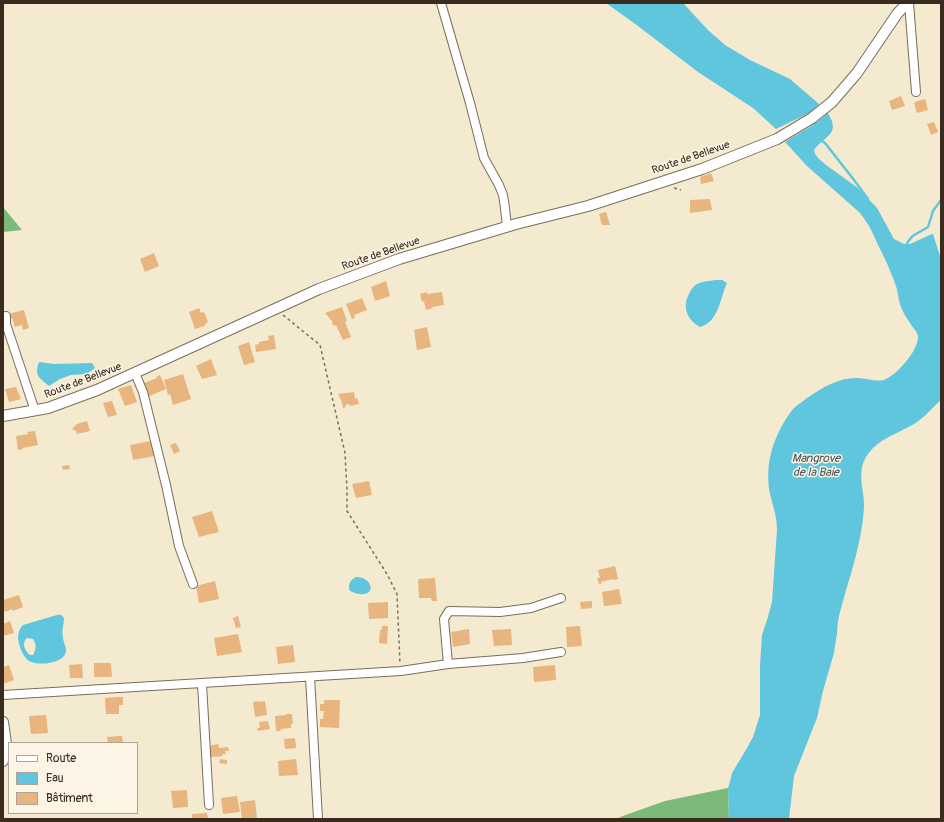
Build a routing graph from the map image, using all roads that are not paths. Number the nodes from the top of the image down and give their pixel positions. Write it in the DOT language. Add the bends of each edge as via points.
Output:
graph roads {
  1 [pos="440,3"];
  2 [pos="908,3"];
  3 [pos="916,92"];
  4 [pos="507,227"];
  5 [pos="6,316"];
  6 [pos="134,373"];
  7 [pos="35,411"];
  8 [pos="3,416"];
  9 [pos="193,584"];
  10 [pos="561,598"];
  11 [pos="560,652"];
  12 [pos="448,664"];
  13 [pos="310,677"];
  14 [pos="202,684"];
  15 [pos="3,695"];
  16 [pos="3,722"];
  17 [pos="4,744"];
  18 [pos="3,761"];
  19 [pos="209,804"];
  20 [pos="318,819"];
  1 -- 4 [label="street" via="484,158 503,195"];
  2 -- 3 [label="street"];
  2 -- 4 [label="main road, Route de Bellevue" via="897,14 857,73 832,102 812,118 777,138 702,169 588,206"];
  4 -- 6 [label="main road, Route de Bellevue" via="399,259 319,289"];
  5 -- 7 [label="street" via="6,324"];
  6 -- 7 [label="main road, Route de Bellevue" via="97,390"];
  6 -- 9 [label="street" via="143,392 179,546"];
  7 -- 8 [label="main road, Route de Bellevue"];
  10 -- 12 [label="street" via="531,608 500,612 450,611 444,619"];
  11 -- 12 [label="street" via="523,658"];
  12 -- 13 [label="street" via="401,671"];
  13 -- 14 [label="street"];
  13 -- 20 [label="street"];
  14 -- 15 [label="street"];
  14 -- 19 [label="street"];
  16 -- 17 [label="main road"];
  17 -- 18 [label="main road"];
}
